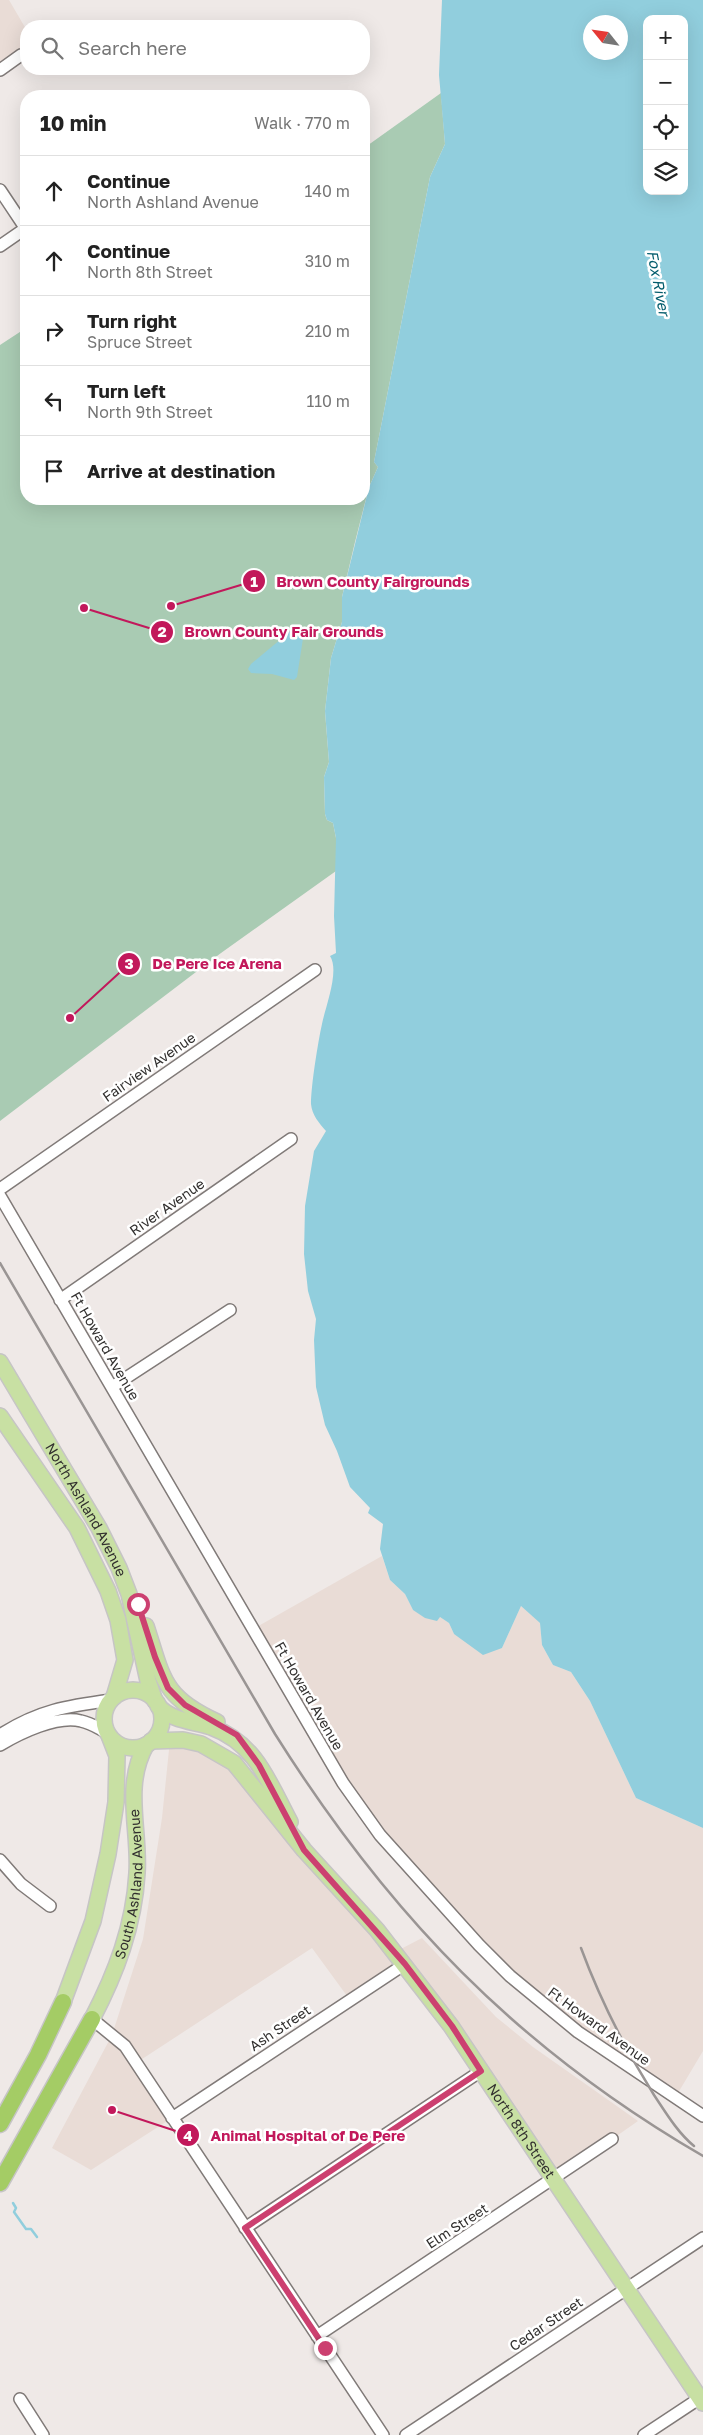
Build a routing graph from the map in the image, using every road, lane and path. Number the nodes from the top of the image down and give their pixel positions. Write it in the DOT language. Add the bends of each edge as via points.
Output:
graph roads {
  1 [pos="20,55"];
  2 [pos="0,70"];
  3 [pos="0,190"];
  4 [pos="20,220"];
  5 [pos="20,233"];
  6 [pos="0,246"];
  7 [pos="315,970"];
  8 [pos="291,1139"];
  9 [pos="0,1189"];
  10 [pos="0,1196"];
  11 [pos="60,1300"];
  12 [pos="230,1310"];
  13 [pos="0,1362"];
  14 [pos="112,1388"];
  15 [pos="0,1416"];
  16 [pos="129,1594"];
  17 [pos="113,1698"];
  18 [pos="157,1704"];
  19 [pos="0,1735"];
  20 [pos="108,1735"];
  21 [pos="241,1742"];
  22 [pos="149,1743"];
  23 [pos="0,1745"];
  24 [pos="304,1850"];
  25 [pos="0,1860"];
  26 [pos="50,1906"];
  27 [pos="405,1964"];
  28 [pos="63,2002"];
  29 [pos="92,2019"];
  30 [pos="481,2071"];
  31 [pos="703,2116"];
  32 [pos="172,2118"];
  33 [pos="0,2124"];
  34 [pos="612,2139"];
  35 [pos="554,2180"];
  36 [pos="0,2183"];
  37 [pos="245,2228"];
  38 [pos="703,2238"];
  39 [pos="627,2288"];
  40 [pos="317,2336"];
  41 [pos="20,2399"];
  42 [pos="702,2399"];
  43 [pos="43,2435"];
  44 [pos="383,2435"];
  45 [pos="406,2435"];
  46 [pos="644,2435"];
  1 -- 2 [label="street"];
  3 -- 4 [label="street"];
  5 -- 6 [label="street"];
  7 -- 9 [label="street, Fairview Avenue"];
  8 -- 11 [label="street, River Avenue"];
  10 -- 11 [label="street, Ft Howard Avenue"];
  11 -- 14 [label="street, Ft Howard Avenue"];
  12 -- 14 [label="street"];
  13 -- 16 [label="main road, North Ashland Avenue" via="102,1534"];
  14 -- 31 [label="street, Ft Howard Avenue" via="343,1783 380,1835 479,1945 545,2007"];
  15 -- 17 [label="main road, North Ashland Avenue" via="77,1528 108,1591 118,1620 125,1660"];
  16 -- 18 [label="main road" via="148,1681"];
  16 -- 21 [label="main road, North Ashland Avenue" via="138,1604 168,1688 185,1705 222,1724"];
  17 -- 18 [label="main road" via="131,1690 140,1692"];
  17 -- 19 [label="street" via="44,1712"];
  17 -- 20 [label="main road" via="105,1710"];
  18 -- 21 [label="main road, North 8th Street" via="164,1712 182,1721 210,1727"];
  18 -- 22 [label="main road" via="161,1725"];
  20 -- 22 [label="main road" via="127,1748"];
  20 -- 23 [label="street" via="80,1720 65,1720 28,1730"];
  20 -- 28 [label="main road, South Ashland Avenue" via="117,1756 116,1802 108,1854 93,1921"];
  21 -- 24 [label="main road, North 8th Street" via="259,1765"];
  22 -- 24 [label="main road, North 8th Street" via="183,1740 201,1744 234,1763"];
  22 -- 29 [label="main road, South Ashland Avenue" via="136,1764 133,1781 137,1872 132,1918 118,1963"];
  24 -- 27 [label="main road, North 8th Street"];
  25 -- 26 [label="street" via="21,1884"];
  27 -- 30 [label="main road, North 8th Street"];
  27 -- 32 [label="street, Ash Street"];
  28 -- 33 [label="highway"];
  29 -- 32 [label="street" via="124,2046"];
  29 -- 36 [label="highway"];
  30 -- 35 [label="main road, North 8th Street"];
  30 -- 37 [label="street"];
  32 -- 37 [label="street"];
  34 -- 35 [label="street, Elm Street"];
  35 -- 39 [label="main road, North 8th Street"];
  35 -- 40 [label="street, Elm Street"];
  37 -- 40 [label="street"];
  38 -- 39 [label="street, Cedar Street"];
  39 -- 42 [label="main road, North 8th Street"];
  39 -- 45 [label="street, Cedar Street"];
  40 -- 44 [label="street"];
  41 -- 43 [label="street"];
  42 -- 46 [label="street"];
}
